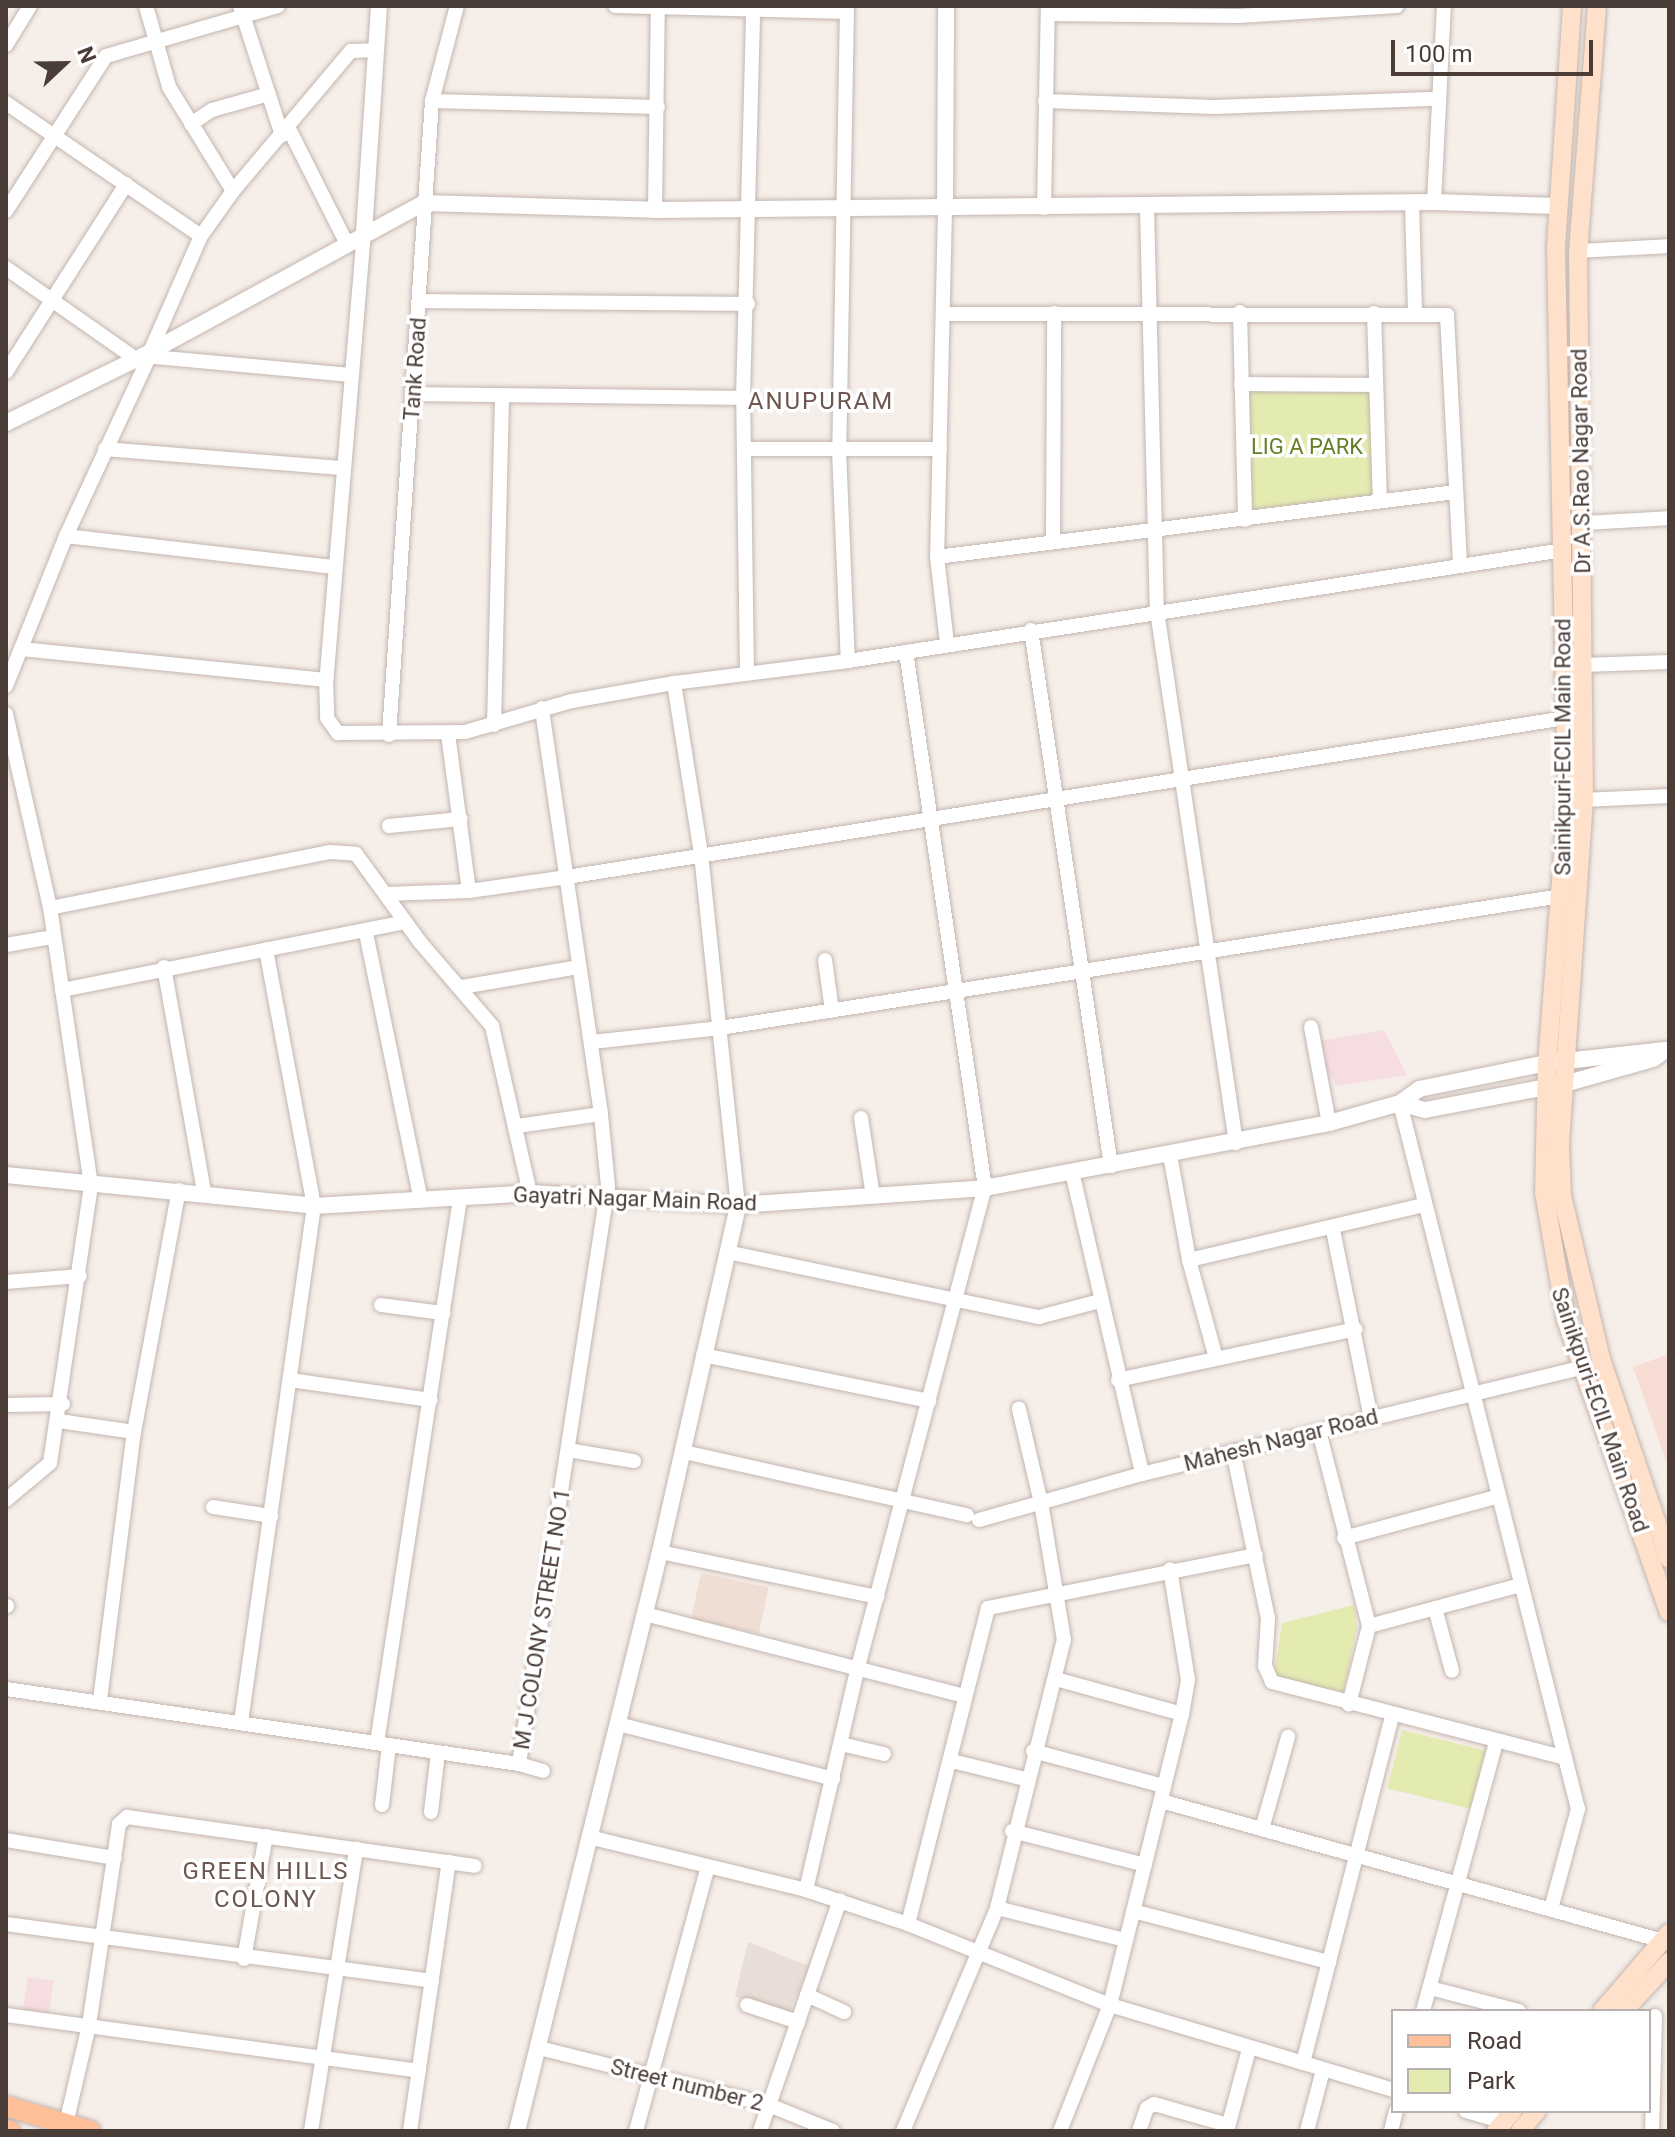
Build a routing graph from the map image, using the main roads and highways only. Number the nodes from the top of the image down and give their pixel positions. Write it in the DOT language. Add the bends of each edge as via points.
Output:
graph roads {
  1 [pos="1572,6"];
  2 [pos="1597,6"];
  3 [pos="1566,77"];
  4 [pos="1590,79"];
  5 [pos="1569,1061"];
  6 [pos="1669,1559"];
  7 [pos="1669,1612"];
  8 [pos="1666,1937"];
  9 [pos="1669,1962"];
  10 [pos="1604,2009"];
  11 [pos="1626,2009"];
  12 [pos="6,2106"];
  13 [pos="1533,2113"];
  14 [pos="1508,2124"];
  15 [pos="90,2131"];
  1 -- 3 [label="main road, Sainikpuri-ECIL Main Road"];
  2 -- 4 [label="main road, Dr A.S.Rao Nagar Road"];
  3 -- 4 [label="main road"];
  3 -- 7 [label="main road, Sainikpuri-ECIL Main Road" via="1556,206 1565,718 1561,896 1547,1063 1547,1221 1556,1280"];
  4 -- 5 [label="main road, Dr A.S.Rao Nagar Road" via="1578,251 1584,800"];
  5 -- 6 [label="main road, Sainikpuri-ECIL Main Road" via="1560,1144 1569,1234 1602,1362"];
  8 -- 10 [label="main road"];
  9 -- 11 [label="main road"];
  12 -- 15 [label="main road"];
  13 -- 14 [label="main road"];
}
